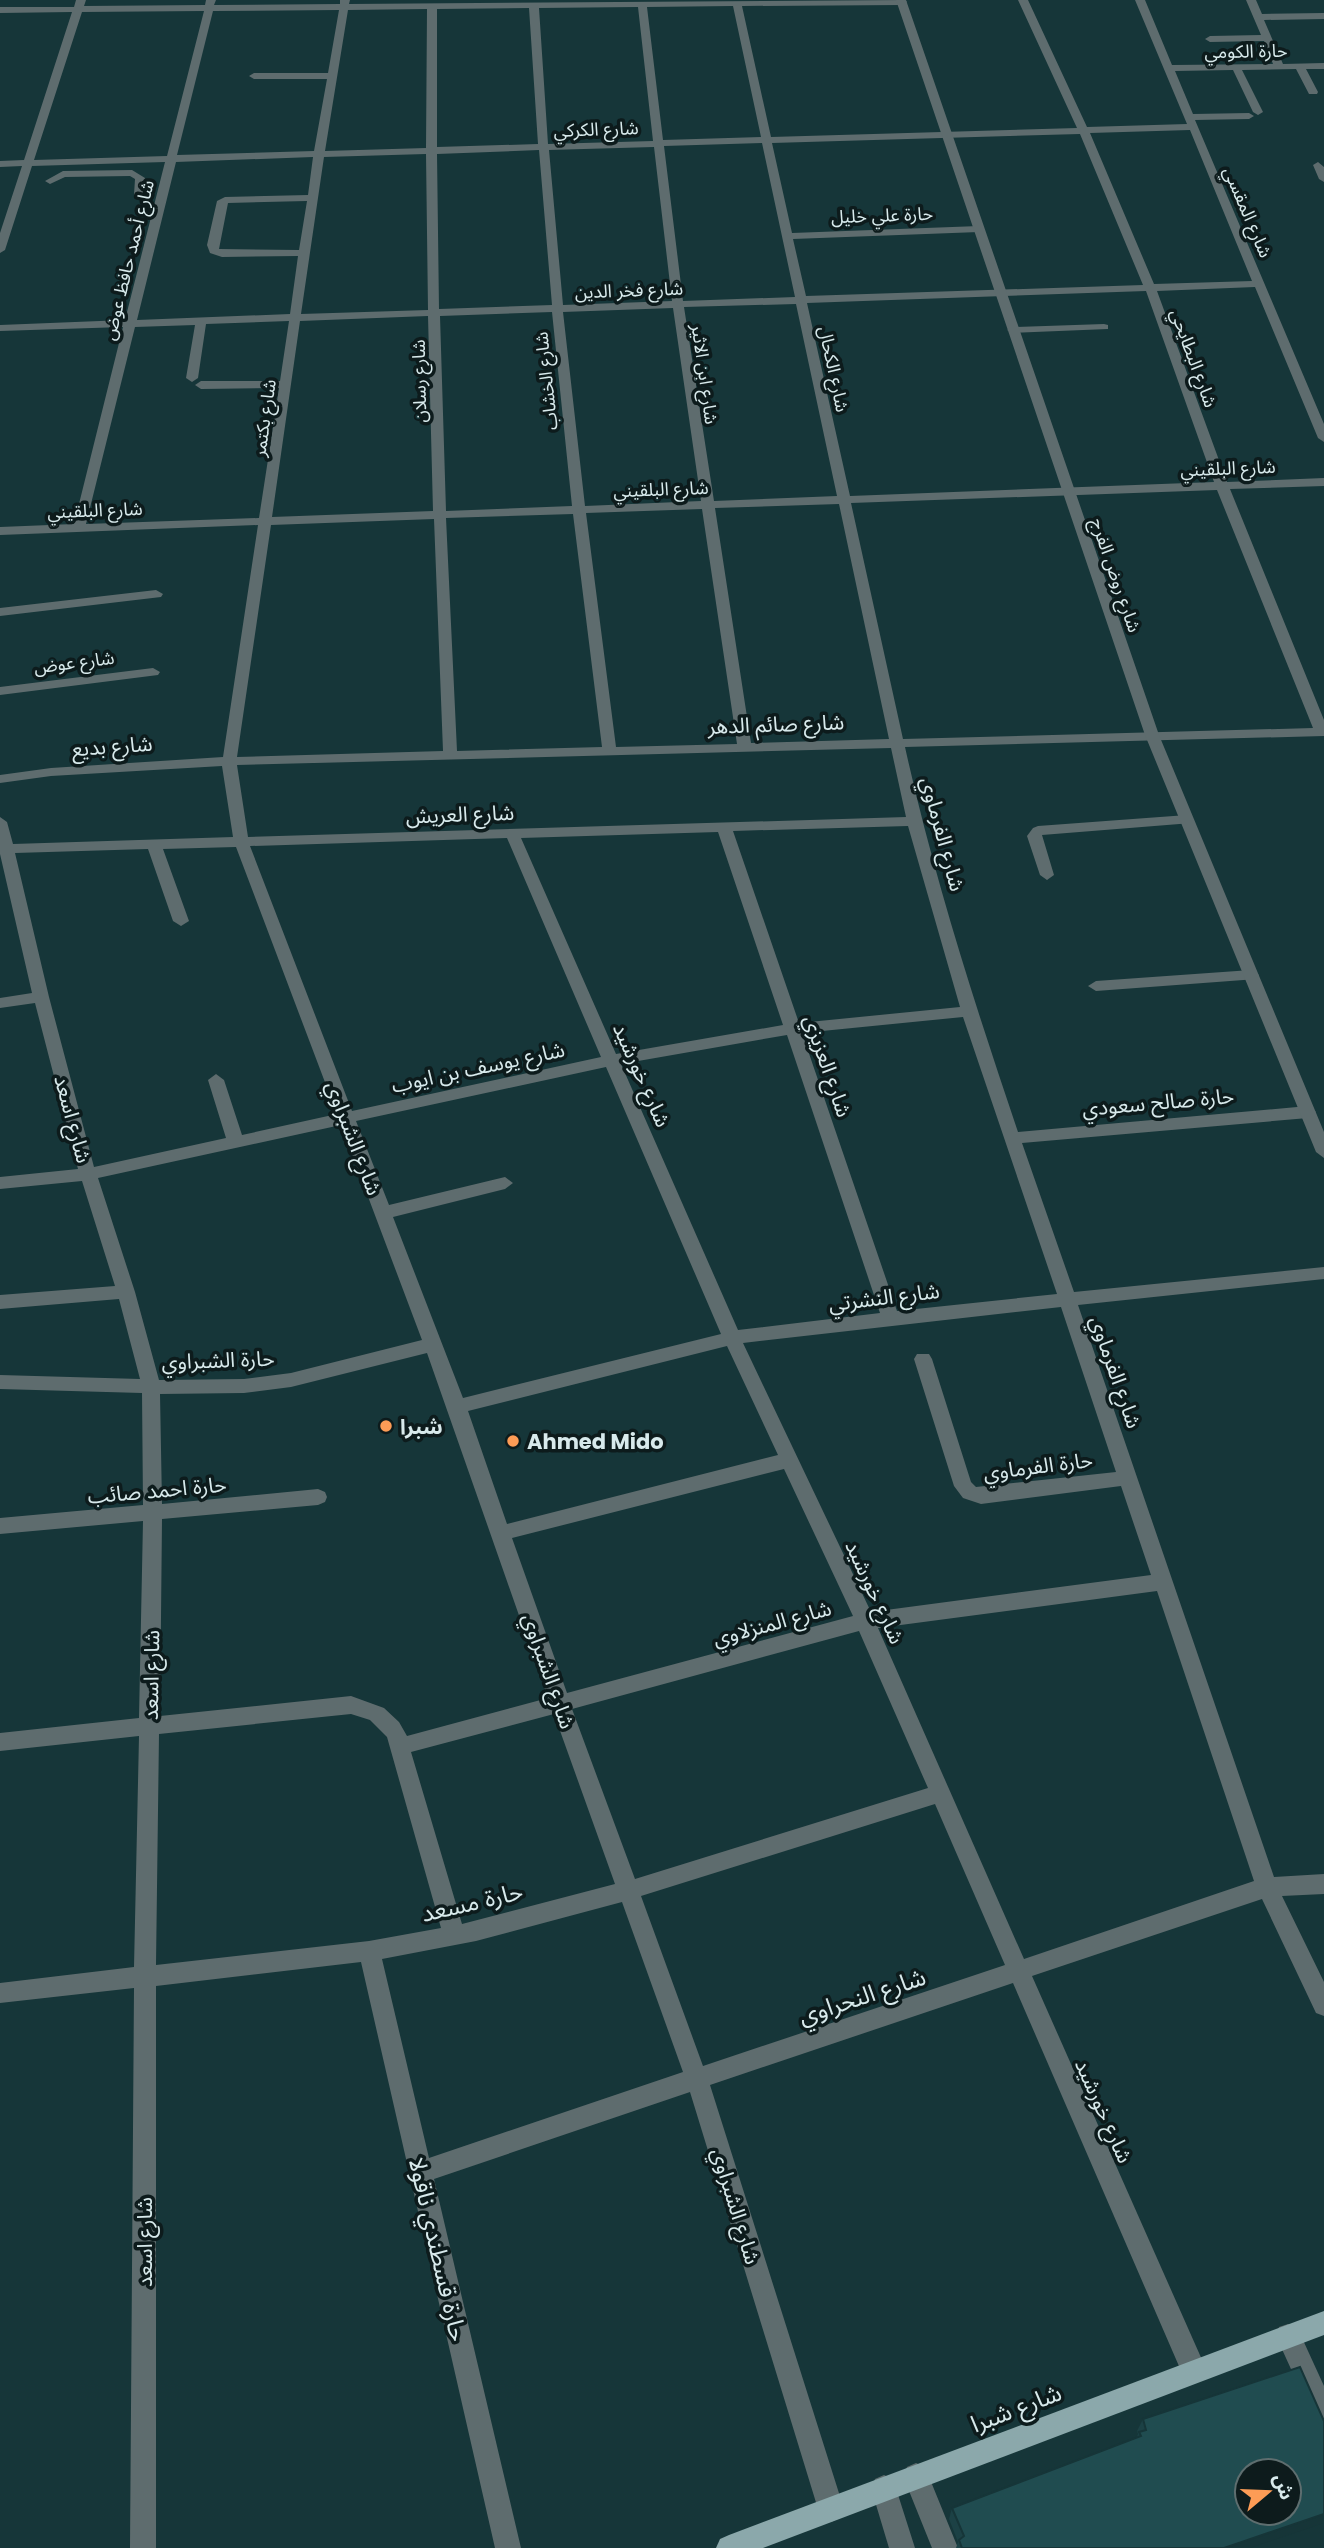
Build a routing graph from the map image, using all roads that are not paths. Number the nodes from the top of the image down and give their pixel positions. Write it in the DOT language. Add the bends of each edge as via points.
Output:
graph roads {
  1 [pos="1023,0"];
  2 [pos="1140,0"];
  3 [pos="1251,0"];
  4 [pos="901,1"];
  5 [pos="210,4"];
  6 [pos="345,4"];
  7 [pos="382,4"];
  8 [pos="737,4"];
  9 [pos="80,5"];
  10 [pos="642,5"];
  11 [pos="432,6"];
  12 [pos="534,6"];
  13 [pos="0,10"];
  14 [pos="1324,16"];
  15 [pos="1258,17"];
  16 [pos="1267,38"];
  17 [pos="1210,39"];
  18 [pos="1324,65"];
  19 [pos="1262,66"];
  20 [pos="1279,66"];
  21 [pos="1299,66"];
  22 [pos="1236,67"];
  23 [pos="1168,68"];
  24 [pos="254,76"];
  25 [pos="332,76"];
  26 [pos="1267,78"];
  27 [pos="1313,92"];
  28 [pos="1191,122"];
  29 [pos="1084,131"];
  30 [pos="946,137"];
  31 [pos="766,142"];
  32 [pos="658,145"];
  33 [pos="542,148"];
  34 [pos="430,152"];
  35 [pos="319,155"];
  36 [pos="171,159"];
  37 [pos="102,161"];
  38 [pos="28,163"];
  39 [pos="0,164"];
  40 [pos="1318,165"];
  41 [pos="99,173"];
  42 [pos="1324,179"];
  43 [pos="50,181"];
  44 [pos="139,195"];
  45 [pos="313,198"];
  46 [pos="979,229"];
  47 [pos="787,236"];
  48 [pos="0,250"];
  49 [pos="304,253"];
  50 [pos="1259,284"];
  51 [pos="1150,288"];
  52 [pos="1001,294"];
  53 [pos="801,301"];
  54 [pos="678,305"];
  55 [pos="555,310"];
  56 [pos="436,314"];
  57 [pos="295,319"];
  58 [pos="201,322"];
  59 [pos="130,324"];
  60 [pos="1104,327"];
  61 [pos="0,328"];
  62 [pos="1013,330"];
  63 [pos="286,384"];
  64 [pos="1324,438"];
  65 [pos="1324,482"];
  66 [pos="1222,486"];
  67 [pos="1069,491"];
  68 [pos="844,500"];
  69 [pos="706,505"];
  70 [pos="577,510"];
  71 [pos="439,515"];
  72 [pos="266,521"];
  73 [pos="79,528"];
  74 [pos="0,531"];
  75 [pos="156,594"];
  76 [pos="0,612"];
  77 [pos="153,672"];
  78 [pos="0,691"];
  79 [pos="1323,732"];
  80 [pos="1152,735"];
  81 [pos="897,741"];
  82 [pos="744,746"];
  83 [pos="610,751"];
  84 [pos="450,756"];
  85 [pos="229,762"];
  86 [pos="0,779"];
  87 [pos="1187,820"];
  88 [pos="914,821"];
  89 [pos="724,827"];
  90 [pos="512,833"];
  91 [pos="2,836"];
  92 [pos="241,841"];
  93 [pos="154,844"];
  94 [pos="1047,875"];
  95 [pos="7,888"];
  96 [pos="181,921"];
  97 [pos="1251,975"];
  98 [pos="1096,986"];
  99 [pos="41,997"];
  100 [pos="0,1003"];
  101 [pos="969,1011"];
  102 [pos="793,1029"];
  103 [pos="611,1060"];
  104 [pos="216,1080"];
  105 [pos="1308,1112"];
  106 [pos="345,1117"];
  107 [pos="1012,1138"];
  108 [pos="236,1142"];
  109 [pos="1324,1152"];
  110 [pos="88,1174"];
  111 [pos="0,1183"];
  112 [pos="505,1183"];
  113 [pos="383,1213"];
  114 [pos="1324,1273"];
  115 [pos="126,1292"];
  116 [pos="1067,1299"];
  117 [pos="0,1302"];
  118 [pos="891,1318"];
  119 [pos="732,1338"];
  120 [pos="434,1344"];
  121 [pos="923,1359"];
  122 [pos="0,1382"];
  123 [pos="151,1385"];
  124 [pos="457,1407"];
  125 [pos="789,1460"];
  126 [pos="1128,1478"];
  127 [pos="318,1497"];
  128 [pos="153,1514"];
  129 [pos="0,1526"];
  130 [pos="501,1533"];
  131 [pos="1163,1581"];
  132 [pos="865,1621"];
  133 [pos="560,1703"];
  134 [pos="150,1724"];
  135 [pos="0,1742"];
  136 [pos="401,1746"];
  137 [pos="940,1793"];
  138 [pos="1324,1884"];
  139 [pos="1267,1887"];
  140 [pos="629,1890"];
  141 [pos="454,1935"];
  142 [pos="369,1951"];
  143 [pos="1018,1972"];
  144 [pos="145,1975"];
  145 [pos="0,1993"];
  146 [pos="1324,2006"];
  147 [pos="697,2079"];
  148 [pos="420,2172"];
  149 [pos="1324,2323"];
  150 [pos="1288,2336"];
  151 [pos="1194,2371"];
  152 [pos="1324,2413"];
  153 [pos="916,2476"];
  154 [pos="884,2488"];
  155 [pos="831,2509"];
  156 [pos="143,2548"];
  157 [pos="508,2548"];
  158 [pos="729,2548"];
  159 [pos="902,2548"];
  160 [pos="945,2548"];
  1 -- 29 [label="street, شارع البطايحي"];
  2 -- 23 [label="street, شارع المقسي"];
  3 -- 15 [label="street"];
  4 -- 8 [label="street"];
  4 -- 30 [label="street, شارع روض الفرج"];
  5 -- 6 [label="street"];
  5 -- 9 [label="street"];
  5 -- 36 [label="street, شارع أحمد حافظ عوض"];
  6 -- 7 [label="street"];
  6 -- 25 [label="street, شارع بكتمر"];
  7 -- 11 [label="street"];
  8 -- 10 [label="street"];
  8 -- 31 [label="street, شارع الكحال"];
  9 -- 13 [label="street"];
  9 -- 38 [label="street"];
  10 -- 12 [label="street"];
  10 -- 32 [label="street, شارع ابن الاثير"];
  11 -- 12 [label="street"];
  11 -- 34 [label="street, شارع رسلان"];
  12 -- 33 [label="street, شارع الخشاب"];
  14 -- 15 [label="street"];
  15 -- 16 [label="street"];
  16 -- 17 [label="street"];
  16 -- 20 [label="street"];
  18 -- 21 [label="street, حارة الكومي"];
  19 -- 20 [label="street, حارة الكومي"];
  19 -- 22 [label="street, حارة الكومي"];
  19 -- 26 [label="street"];
  20 -- 21 [label="street, حارة الكومي"];
  21 -- 27 [label="street"];
  22 -- 23 [label="street, حارة الكومي"];
  22 -- 28 [label="street, شارع الكركي" via="1254,114"];
  23 -- 28 [label="street, شارع المقسي"];
  24 -- 25 [label="street"];
  25 -- 35 [label="street, شارع بكتمر"];
  28 -- 29 [label="street, شارع الكركي"];
  28 -- 50 [label="street, شارع المقسي"];
  29 -- 30 [label="street, شارع الكركي"];
  29 -- 51 [label="street, شارع البطايحي"];
  30 -- 31 [label="street, شارع الكركي"];
  30 -- 46 [label="street, شارع روض الفرج"];
  31 -- 32 [label="street, شارع الكركي"];
  31 -- 47 [label="street, شارع الكحال"];
  32 -- 33 [label="street, شارع الكركي"];
  32 -- 54 [label="street, شارع ابن الاثير"];
  33 -- 34 [label="street, شارع الكركي"];
  33 -- 55 [label="street, شارع الخشاب"];
  34 -- 35 [label="street, شارع الكركي"];
  34 -- 56 [label="street, شارع رسلان"];
  35 -- 36 [label="street, شارع الكركي"];
  35 -- 45 [label="street, شارع بكتمر"];
  36 -- 37 [label="street, شارع الكركي"];
  36 -- 59 [label="street, شارع أحمد حافظ عوض"];
  37 -- 38 [label="street, شارع الكركي"];
  37 -- 41 [label="street"];
  38 -- 39 [label="street, شارع الكركي"];
  38 -- 48 [label="street"];
  40 -- 42 [label="street"];
  41 -- 43 [label="street" via="63,174"];
  41 -- 44 [label="street" via="137,174"];
  45 -- 49 [label="street, شارع بكتمر"];
  45 -- 49 [label="street" via="225,200 212,245 222,254"];
  46 -- 47 [label="street, حارة علي خليل"];
  46 -- 52 [label="street, شارع روض الفرج"];
  47 -- 53 [label="street, شارع الكحال"];
  49 -- 57 [label="street, شارع بكتمر"];
  50 -- 51 [label="street, شارع فخر الدين"];
  50 -- 64 [label="street, شارع المقسي"];
  51 -- 52 [label="street, شارع فخر الدين"];
  51 -- 66 [label="street, شارع البطايحي"];
  52 -- 53 [label="street, شارع فخر الدين"];
  52 -- 62 [label="street, شارع روض الفرج"];
  53 -- 54 [label="street, شارع فخر الدين"];
  53 -- 68 [label="street, شارع الكحال"];
  54 -- 55 [label="street, شارع فخر الدين"];
  54 -- 69 [label="street, شارع ابن الاثير"];
  55 -- 56 [label="street, شارع فخر الدين"];
  55 -- 70 [label="street, شارع الخشاب"];
  56 -- 57 [label="street, شارع فخر الدين"];
  56 -- 71 [label="street, شارع رسلان"];
  57 -- 58 [label="street, شارع فخر الدين"];
  57 -- 63 [label="street, شارع بكتمر"];
  58 -- 59 [label="street, شارع فخر الدين"];
  58 -- 63 [label="street" via="196,382"];
  59 -- 61 [label="street, شارع فخر الدين"];
  59 -- 73 [label="street, شارع أحمد حافظ عوض"];
  60 -- 62 [label="street"];
  62 -- 67 [label="street, شارع روض الفرج"];
  63 -- 72 [label="street, شارع بكتمر"];
  65 -- 66 [label="street, شارع البلقيني"];
  66 -- 67 [label="street, شارع البلقيني"];
  66 -- 79 [label="street, شارع البطايحي"];
  67 -- 68 [label="street, شارع البلقيني"];
  67 -- 80 [label="street, شارع روض الفرج"];
  68 -- 69 [label="street, شارع البلقيني"];
  68 -- 81 [label="street, شارع الكحال"];
  69 -- 70 [label="street, شارع البلقيني"];
  69 -- 82 [label="street, شارع ابن الاثير"];
  70 -- 71 [label="street, شارع البلقيني"];
  70 -- 83 [label="street, شارع الخشاب"];
  71 -- 72 [label="street, شارع البلقيني"];
  71 -- 84 [label="street, شارع رسلان"];
  72 -- 73 [label="street, شارع البلقيني"];
  72 -- 85 [label="street, شارع بكتمر"];
  73 -- 74 [label="street, شارع البلقيني"];
  75 -- 76 [label="street"];
  77 -- 78 [label="street, شارع عوض"];
  79 -- 80 [label="street, شارع صائم الدهر"];
  80 -- 81 [label="street, شارع صائم الدهر"];
  80 -- 87 [label="street, شارع روض الفرج"];
  81 -- 82 [label="street, شارع صائم الدهر"];
  81 -- 88 [label="street, شارع الفرماوي"];
  82 -- 83 [label="street, شارع صائم الدهر"];
  83 -- 84 [label="street, شارع صائم الدهر"];
  84 -- 85 [label="street, شارع صائم الدهر"];
  85 -- 86 [label="street, شارع بديع" via="110,767"];
  85 -- 92 [label="street, شارع بكتمر"];
  87 -- 94 [label="street" via="1038,831 1034,836"];
  87 -- 97 [label="street, شارع روض الفرج"];
  88 -- 89 [label="street, شارع العريش"];
  88 -- 101 [label="street, شارع الفرماوي"];
  89 -- 90 [label="street, شارع العريش"];
  89 -- 102 [label="street, شارع العزيزي"];
  90 -- 92 [label="street, شارع العريش"];
  90 -- 103 [label="street, شارع خورشيد"];
  91 -- 93 [label="street, شارع العريش"];
  91 -- 95 [label="street, شارع اسعد"];
  92 -- 93 [label="street, شارع العريش"];
  92 -- 106 [label="street, شارع الشبراوي"];
  93 -- 96 [label="street"];
  95 -- 99 [label="street, شارع اسعد"];
  97 -- 98 [label="street"];
  97 -- 105 [label="street, شارع روض الفرج"];
  99 -- 100 [label="street"];
  99 -- 110 [label="street, شارع اسعد"];
  101 -- 102 [label="street, شارع يوسف بن ايوب"];
  101 -- 107 [label="street, شارع الفرماوي"];
  102 -- 103 [label="street, شارع يوسف بن ايوب"];
  102 -- 118 [label="street, شارع العزيزي"];
  103 -- 106 [label="street, شارع يوسف بن ايوب"];
  103 -- 119 [label="street, شارع خورشيد"];
  104 -- 108 [label="street"];
  105 -- 107 [label="street, حارة صالح سعودي"];
  105 -- 109 [label="street, شارع روض الفرج"];
  106 -- 108 [label="street, شارع يوسف بن ايوب"];
  106 -- 113 [label="street, شارع الشبراوي"];
  107 -- 116 [label="street, شارع الفرماوي"];
  108 -- 110 [label="street, شارع يوسف بن ايوب"];
  110 -- 111 [label="street, شارع يوسف بن ايوب"];
  110 -- 115 [label="street, شارع اسعد"];
  112 -- 113 [label="street"];
  113 -- 120 [label="street, شارع الشبراوي"];
  114 -- 116 [label="street, شارع النشرتي"];
  115 -- 117 [label="street"];
  115 -- 123 [label="street, شارع اسعد"];
  116 -- 118 [label="street, شارع النشرتي"];
  116 -- 126 [label="street, شارع الفرماوي"];
  118 -- 119 [label="street, شارع النشرتي"];
  119 -- 124 [label="street, شارع النشرتي"];
  119 -- 125 [label="street, شارع خورشيد"];
  120 -- 123 [label="street, حارة الشبراوي" via="279,1382 197,1388"];
  120 -- 124 [label="street, شارع الشبراوي"];
  121 -- 126 [label="street, حارة الفرماوي" via="963,1486 970,1493 981,1496"];
  122 -- 123 [label="street, حارة الشبراوي"];
  123 -- 128 [label="street, شارع اسعد"];
  124 -- 130 [label="street, شارع الشبراوي"];
  125 -- 130 [label="street"];
  125 -- 132 [label="street, شارع خورشيد"];
  126 -- 131 [label="street, شارع الفرماوي"];
  127 -- 128 [label="street, حارة احمد صائب"];
  128 -- 129 [label="street, حارة احمد صائب"];
  128 -- 134 [label="street, شارع اسعد"];
  130 -- 133 [label="street, شارع الشبراوي"];
  131 -- 132 [label="street, شارع المنزلاوي"];
  131 -- 139 [label="street, شارع الفرماوي"];
  132 -- 133 [label="street, شارع المنزلاوي"];
  132 -- 137 [label="street, شارع خورشيد"];
  133 -- 136 [label="street, شارع المنزلاوي"];
  133 -- 140 [label="street, شارع الشبراوي"];
  134 -- 135 [label="street"];
  134 -- 136 [label="street" via="351,1706 379,1714"];
  134 -- 144 [label="street, شارع اسعد"];
  136 -- 141 [label="street"];
  137 -- 140 [label="street, حارة مسعد"];
  137 -- 143 [label="street, شارع خورشيد"];
  138 -- 139 [label="street, شارع النحراوي"];
  139 -- 143 [label="street, شارع النحراوي"];
  139 -- 146 [label="street, شارع الفرماوي"];
  140 -- 141 [label="street, حارة مسعد"];
  140 -- 147 [label="street, شارع الشبراوي"];
  141 -- 142 [label="street, حارة مسعد"];
  142 -- 144 [label="street, حارة مسعد"];
  142 -- 148 [label="street, حارة قسطندي ناقولا"];
  143 -- 147 [label="street, شارع النحراوي"];
  143 -- 151 [label="street, شارع خورشيد"];
  144 -- 145 [label="street, حارة مسعد"];
  144 -- 156 [label="street, شارع اسعد"];
  147 -- 148 [label="street, شارع النحراوي"];
  147 -- 155 [label="street, شارع الشبراوي"];
  148 -- 157 [label="street, حارة قسطندي ناقولا"];
  149 -- 150 [label="main road, شارع شبرا"];
  150 -- 151 [label="main road, شارع شبرا"];
  150 -- 152 [label="street"];
  151 -- 153 [label="main road, شارع شبرا"];
  153 -- 154 [label="main road, شارع شبرا"];
  153 -- 160 [label="street"];
  154 -- 155 [label="main road, شارع شبرا"];
  154 -- 159 [label="street"];
  155 -- 158 [label="main road, شارع شبرا"];
}
